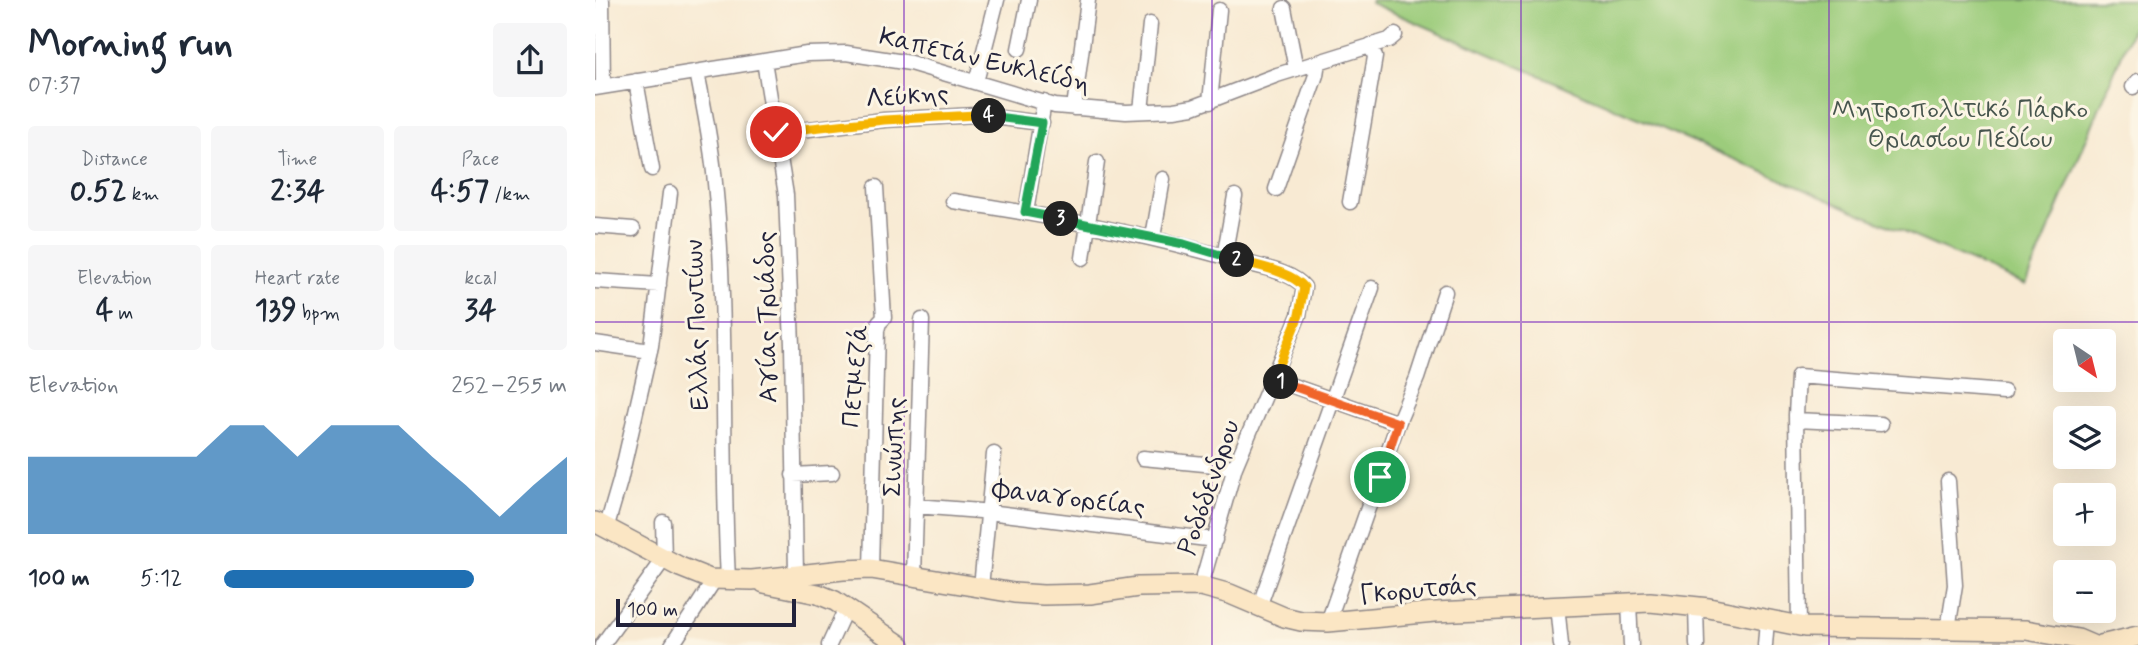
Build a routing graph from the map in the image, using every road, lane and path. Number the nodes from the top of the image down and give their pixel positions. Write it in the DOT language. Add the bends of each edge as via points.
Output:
graph roads {
  1 [pos="602,0"];
  2 [pos="997,0"];
  3 [pos="1029,0"];
  4 [pos="1088,0"];
  5 [pos="1284,8"];
  6 [pos="1219,10"];
  7 [pos="1150,24"];
  8 [pos="1395,35"];
  9 [pos="1371,45"];
  10 [pos="1019,49"];
  11 [pos="764,61"];
  12 [pos="1318,62"];
  13 [pos="1296,69"];
  14 [pos="697,72"];
  15 [pos="636,81"];
  16 [pos="977,82"];
  17 [pos="599,87"];
  18 [pos="1044,102"];
  19 [pos="1210,102"];
  20 [pos="1074,108"];
  21 [pos="1141,111"];
  22 [pos="1042,123"];
  23 [pos="776,132"];
  24 [pos="1097,162"];
  25 [pos="652,169"];
  26 [pos="1163,179"];
  27 [pos="876,187"];
  28 [pos="1276,189"];
  29 [pos="670,193"];
  30 [pos="1235,196"];
  31 [pos="953,201"];
  32 [pos="1350,202"];
  33 [pos="1025,212"];
  34 [pos="1088,224"];
  35 [pos="595,226"];
  36 [pos="633,229"];
  37 [pos="1153,237"];
  38 [pos="1224,257"];
  39 [pos="1083,258"];
  40 [pos="595,281"];
  41 [pos="659,285"];
  42 [pos="1372,288"];
  43 [pos="1445,292"];
  44 [pos="922,320"];
  45 [pos="595,343"];
  46 [pos="650,351"];
  47 [pos="1273,379"];
  48 [pos="2004,392"];
  49 [pos="1331,399"];
  50 [pos="1796,420"];
  51 [pos="1398,423"];
  52 [pos="1881,424"];
  53 [pos="994,454"];
  54 [pos="1143,458"];
  55 [pos="1235,467"];
  56 [pos="832,473"];
  57 [pos="793,475"];
  58 [pos="1948,481"];
  59 [pos="916,506"];
  60 [pos="987,512"];
  61 [pos="663,522"];
  62 [pos="600,526"];
  63 [pos="1215,540"];
  64 [pos="664,559"];
  65 [pos="871,569"];
  66 [pos="796,575"];
  67 [pos="914,576"];
  68 [pos="722,579"];
  69 [pos="753,580"];
  70 [pos="1201,586"];
  71 [pos="981,587"];
  72 [pos="1629,603"];
  73 [pos="1557,605"];
  74 [pos="1696,606"];
  75 [pos="1259,607"];
  76 [pos="846,608"];
  77 [pos="1767,620"];
  78 [pos="1328,622"];
  79 [pos="1799,626"];
  80 [pos="1948,629"];
  81 [pos="2138,636"];
  82 [pos="1917,637"];
  83 [pos="1986,637"];
  84 [pos="2059,640"];
  85 [pos="602,645"];
  86 [pos="672,645"];
  87 [pos="828,645"];
  88 [pos="900,645"];
  89 [pos="1561,645"];
  90 [pos="1631,645"];
  91 [pos="1697,645"];
  92 [pos="1765,645"];
  93 [pos="2092,645"];
  94 [pos="2101,645"];
  1 -- 17 [label="street"];
  2 -- 16 [label="street"];
  3 -- 10 [label="street"];
  4 -- 20 [label="street"];
  5 -- 13 [label="street"];
  6 -- 19 [label="street"];
  7 -- 21 [label="street"];
  8 -- 9 [label="street, Καπετάν Ευκλείδη"];
  9 -- 12 [label="street, Καπετάν Ευκλείδη"];
  9 -- 32 [label="street" via="1375,57"];
  11 -- 14 [label="street, Καπετάν Ευκλείδη"];
  11 -- 16 [label="street, Καπετάν Ευκλείδη" via="846,53 910,62"];
  11 -- 23 [label="street, Αγίας Τριάδος"];
  12 -- 13 [label="street, Καπετάν Ευκλείδη"];
  12 -- 28 [label="street"];
  13 -- 19 [label="street, Καπετάν Ευκλείδη"];
  14 -- 15 [label="street, Καπετάν Ευκλείδη"];
  14 -- 68 [label="street, Ελλάς Ποντίων" via="715,183 723,378"];
  15 -- 17 [label="street, Καπετάν Ευκλείδη"];
  15 -- 25 [label="street"];
  16 -- 18 [label="street, Καπετάν Ευκλείδη"];
  18 -- 20 [label="street, Καπετάν Ευκλείδη"];
  18 -- 22 [label="street"];
  19 -- 21 [label="street, Καπετάν Ευκλείδη"];
  20 -- 21 [label="street, Καπετάν Ευκλείδη"];
  22 -- 23 [label="street, Λεύκης" via="976,115"];
  22 -- 33 [label="street"];
  23 -- 57 [label="street, Αγίας Τριάδος" via="789,247"];
  24 -- 34 [label="street"];
  26 -- 37 [label="street"];
  27 -- 65 [label="street, Πετμεζά" via="884,318 877,330"];
  29 -- 41 [label="street"];
  30 -- 38 [label="street"];
  31 -- 33 [label="street"];
  33 -- 34 [label="street"];
  34 -- 37 [label="street"];
  34 -- 39 [label="street"];
  35 -- 36 [label="street"];
  37 -- 38 [label="street"];
  38 -- 47 [label="street, Ροδόδενδρου" via="1280,273 1304,287 1299,315"];
  40 -- 41 [label="street"];
  41 -- 46 [label="street"];
  42 -- 49 [label="street"];
  43 -- 51 [label="street"];
  44 -- 59 [label="street, Σινώπης"];
  45 -- 46 [label="street"];
  46 -- 62 [label="street" via="620,481"];
  47 -- 49 [label="street"];
  47 -- 55 [label="street, Ροδόδενδρου"];
  48 -- 50 [label="street" via="1798,376"];
  49 -- 51 [label="street"];
  49 -- 75 [label="street"];
  50 -- 52 [label="street"];
  50 -- 79 [label="street"];
  51 -- 78 [label="street"];
  53 -- 60 [label="street"];
  54 -- 55 [label="street"];
  55 -- 63 [label="street, Ροδόδενδρου"];
  56 -- 57 [label="street"];
  57 -- 66 [label="street, Αγίας Τριάδος"];
  58 -- 80 [label="street" via="1955,585"];
  59 -- 60 [label="street, Φαναγορείας"];
  59 -- 67 [label="street, Σινώπης"];
  60 -- 63 [label="street, Φαναγορείας"];
  60 -- 71 [label="street"];
  61 -- 64 [label="street"];
  62 -- 64 [label="street"];
  63 -- 70 [label="street, Ροδόδενδρου"];
  64 -- 68 [label="street" via="695,574"];
  64 -- 85 [label="street"];
  65 -- 66 [label="street, Γκορυτσάς"];
  65 -- 67 [label="street, Γκορυτσάς"];
  66 -- 69 [label="street, Γκορυτσάς"];
  67 -- 71 [label="street, Γκορυτσάς"];
  68 -- 69 [label="street"];
  68 -- 86 [label="street"];
  69 -- 76 [label="street" via="818,594"];
  70 -- 71 [label="street, Γκορυτσάς" via="1072,595"];
  70 -- 75 [label="street, Γκορυτσάς"];
  72 -- 73 [label="street, Γκορυτσάς"];
  72 -- 74 [label="street, Γκορυτσάς"];
  72 -- 90 [label="street"];
  73 -- 78 [label="street, Γκορυτσάς"];
  73 -- 89 [label="street"];
  74 -- 77 [label="street, Γκορυτσάς"];
  74 -- 91 [label="street"];
  75 -- 78 [label="street, Γκορυτσάς" via="1301,621"];
  76 -- 87 [label="street"];
  76 -- 88 [label="street"];
  77 -- 79 [label="street, Γκορυτσάς"];
  77 -- 92 [label="street"];
  79 -- 82 [label="street, Γκορυτσάς"];
  80 -- 82 [label="street, Γκορυτσάς"];
  80 -- 83 [label="street, Γκορυτσάς"];
  81 -- 94 [label="street"];
  83 -- 84 [label="street, Γκορυτσάς" via="2026,630"];
  84 -- 93 [label="street, Γκορυτσάς" via="2078,639"];
}
